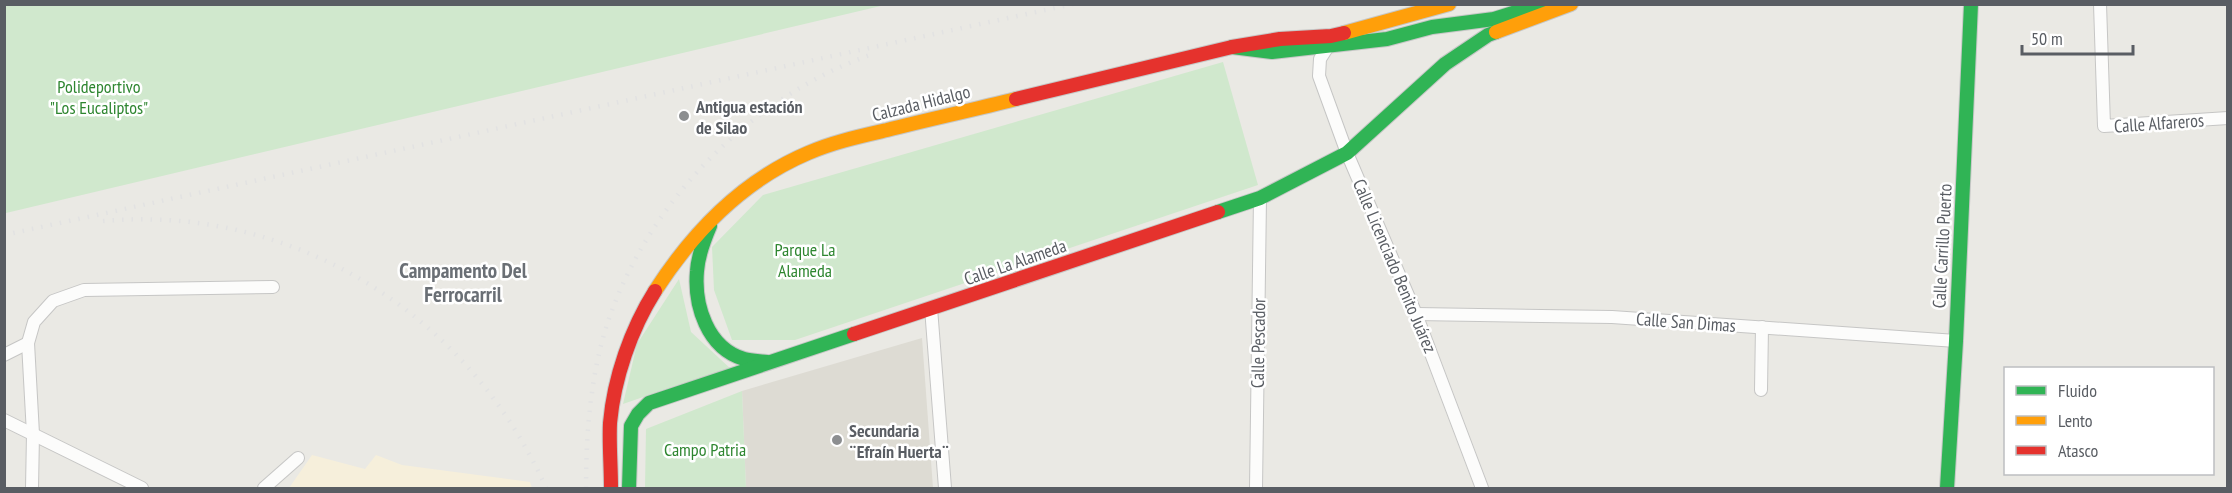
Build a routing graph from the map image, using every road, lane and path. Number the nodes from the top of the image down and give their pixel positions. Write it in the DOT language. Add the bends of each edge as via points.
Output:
graph roads {
  1 [pos="1449,4"];
  2 [pos="1571,4"];
  3 [pos="1971,4"];
  4 [pos="2100,4"];
  5 [pos="1544,7"];
  6 [pos="1329,45"];
  7 [pos="1232,48"];
  8 [pos="2228,118"];
  9 [pos="1347,153"];
  10 [pos="1260,198"];
  11 [pos="721,207"];
  12 [pos="273,287"];
  13 [pos="932,309"];
  14 [pos="1416,314"];
  15 [pos="1762,327"];
  16 [pos="1956,341"];
  17 [pos="28,343"];
  18 [pos="4,355"];
  19 [pos="775,362"];
  20 [pos="1761,390"];
  21 [pos="610,418"];
  22 [pos="4,420"];
  23 [pos="631,426"];
  24 [pos="33,434"];
  25 [pos="298,458"];
  26 [pos="32,489"];
  27 [pos="142,489"];
  28 [pos="264,489"];
  29 [pos="611,489"];
  30 [pos="629,489"];
  31 [pos="945,489"];
  32 [pos="1256,489"];
  33 [pos="1482,489"];
  34 [pos="1947,489"];
  1 -- 7 [label="street, Calzada Hidalgo" via="1331,36 1280,39"];
  2 -- 5 [label="street"];
  3 -- 16 [label="street, Calle Carrillo Puerto"];
  4 -- 8 [label="street, Calle Alfareros" via="2104,126"];
  5 -- 6 [label="street" via="1387,39"];
  5 -- 9 [label="street, Calle La Alameda" via="1488,35 1445,64"];
  6 -- 7 [label="street" via="1272,52"];
  6 -- 9 [label="street, Calle Licenciado Benito Juárez" via="1320,59 1320,76"];
  7 -- 11 [label="street, Calzada Hidalgo" via="838,143 774,168"];
  9 -- 10 [label="street, Calle La Alameda"];
  9 -- 14 [label="street, Calle Licenciado Benito Juárez"];
  10 -- 13 [label="street, Calle La Alameda"];
  10 -- 32 [label="street, Calle Pescador"];
  11 -- 19 [label="street" via="702,240 696,264 701,312 711,339 730,354 756,362"];
  11 -- 21 [label="street, Calzada Hidalgo" via="693,237 650,300 629,342"];
  12 -- 17 [label="street" via="84,290 53,301 34,322"];
  13 -- 19 [label="street, Calle La Alameda"];
  13 -- 31 [label="street"];
  14 -- 15 [label="street, Calle San Dimas" via="1612,317"];
  14 -- 33 [label="street, Calle Licenciado Benito Juárez"];
  15 -- 16 [label="street, Calle San Dimas"];
  15 -- 20 [label="street"];
  16 -- 34 [label="street, Calle Carrillo Puerto"];
  17 -- 18 [label="street"];
  17 -- 24 [label="street"];
  19 -- 23 [label="street, Calle La Alameda" via="649,403"];
  21 -- 23 [label="street"];
  21 -- 29 [label="street, Calzada Hidalgo"];
  22 -- 24 [label="street"];
  23 -- 30 [label="street"];
  24 -- 26 [label="street"];
  24 -- 27 [label="street"];
  25 -- 28 [label="street"];
}
